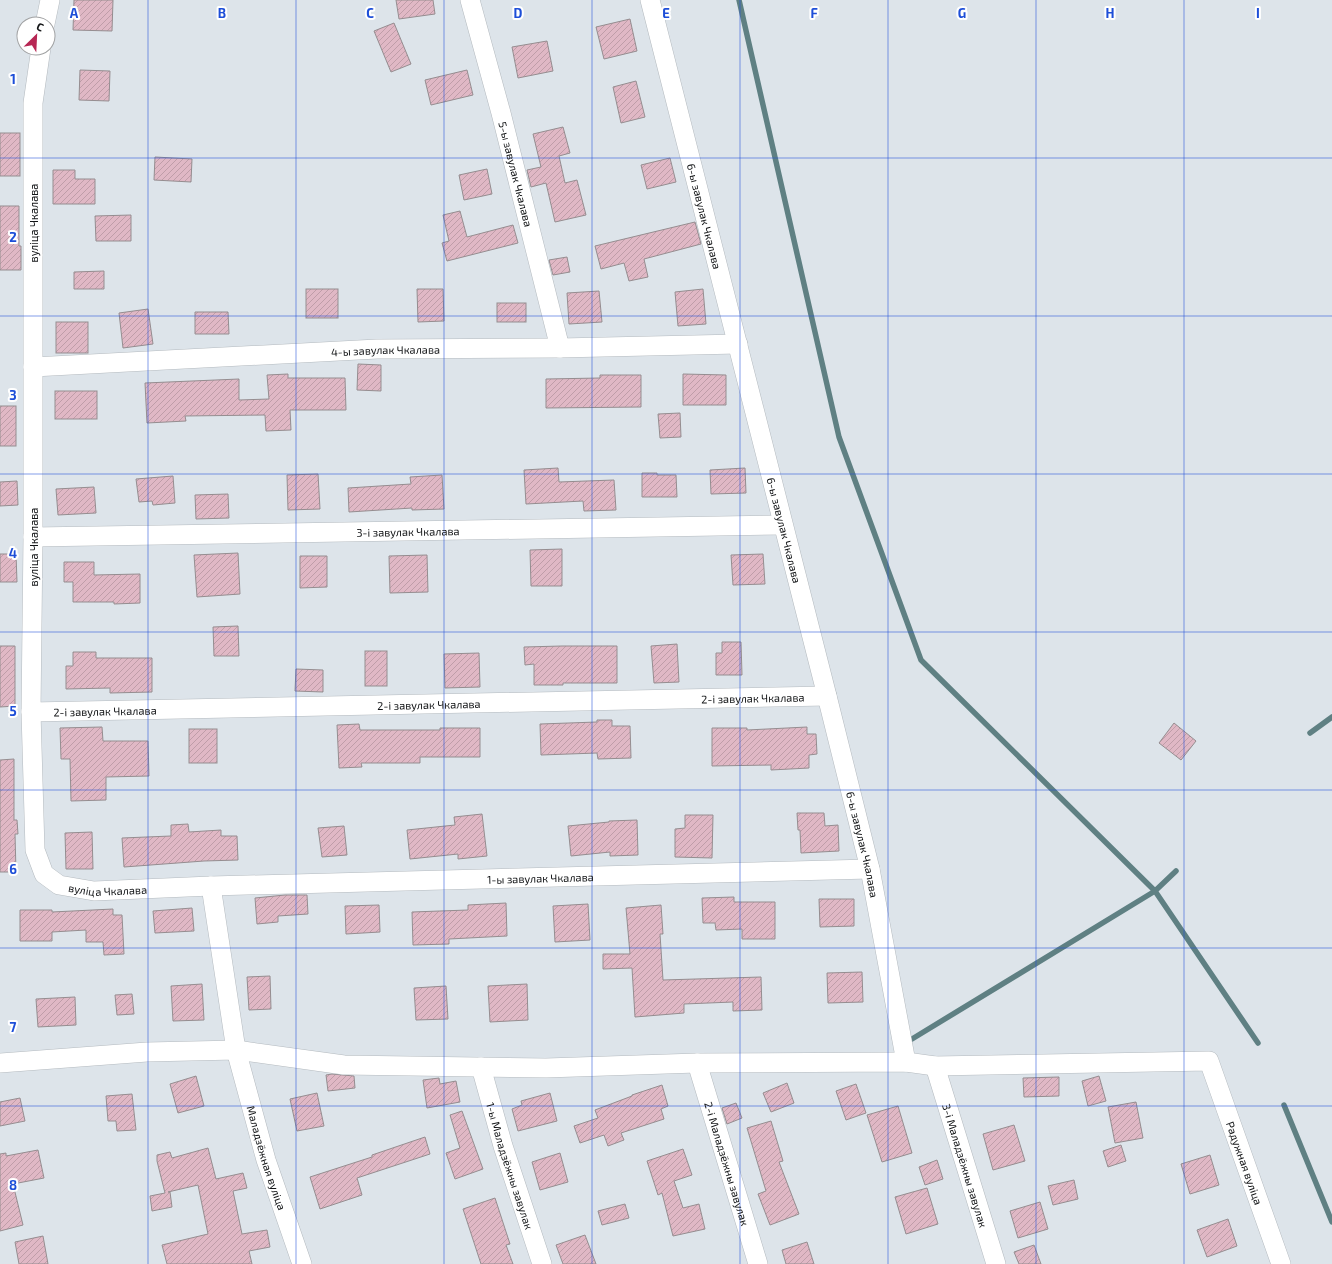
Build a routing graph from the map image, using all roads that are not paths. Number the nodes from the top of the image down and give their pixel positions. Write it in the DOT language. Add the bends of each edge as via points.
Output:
graph roads {
  1 [pos="50,0"];
  2 [pos="470,0"];
  3 [pos="650,0"];
  4 [pos="47,16"];
  5 [pos="40,56"];
  6 [pos="738,344"];
  7 [pos="560,348"];
  8 [pos="34,367"];
  9 [pos="783,525"];
  10 [pos="33,537"];
  11 [pos="827,696"];
  12 [pos="31,712"];
  13 [pos="870,869"];
  14 [pos="211,886"];
  15 [pos="236,1050"];
  16 [pos="906,1062"];
  17 [pos="0,1063"];
  18 [pos="697,1064"];
  19 [pos="935,1066"];
  20 [pos="480,1067"];
  21 [pos="302,1264"];
  22 [pos="542,1264"];
  23 [pos="758,1264"];
  24 [pos="996,1264"];
  25 [pos="1281,1264"];
  1 -- 4 [label="street"];
  2 -- 7 [label="street, 5-ы завулак Чкалава"];
  3 -- 6 [label="street, 6-ы завулак Чкалава"];
  5 -- 8 [label="street, вуліца Чкалава" via="33,103"];
  6 -- 7 [label="street, 4-ы завулак Чкалава"];
  6 -- 9 [label="street, 6-ы завулак Чкалава"];
  7 -- 8 [label="street, 4-ы завулак Чкалава" via="377,349"];
  8 -- 10 [label="street, вуліца Чкалава"];
  9 -- 10 [label="street, 3-і завулак Чкалава"];
  9 -- 11 [label="street, 6-ы завулак Чкалава"];
  10 -- 12 [label="street, вуліца Чкалава"];
  11 -- 12 [label="street, 2-і завулак Чкалава"];
  11 -- 13 [label="street, 6-ы завулак Чкалава"];
  12 -- 14 [label="street, вуліца Чкалава" via="34,850 44,874 59,885 94,891"];
  13 -- 14 [label="street, 1-ы завулак Чкалава"];
  13 -- 16 [label="street, 6-ы завулак Чкалава"];
  14 -- 15 [label="street, Маладзёжная вуліца"];
  15 -- 17 [label="street" via="147,1052"];
  15 -- 20 [label="street" via="344,1065"];
  15 -- 21 [label="street, Маладзёжная вуліца" via="266,1160"];
  16 -- 18 [label="street"];
  16 -- 19 [label="street"];
  18 -- 20 [label="street"];
  18 -- 23 [label="street, 2-і Маладзёжны завулак"];
  19 -- 24 [label="street, 3-і Маладзёжны завулак"];
  19 -- 25 [label="street, Радужная вуліца" via="1209,1061"];
  20 -- 22 [label="street, 1-ы Маладзёжны завулак"];
}
